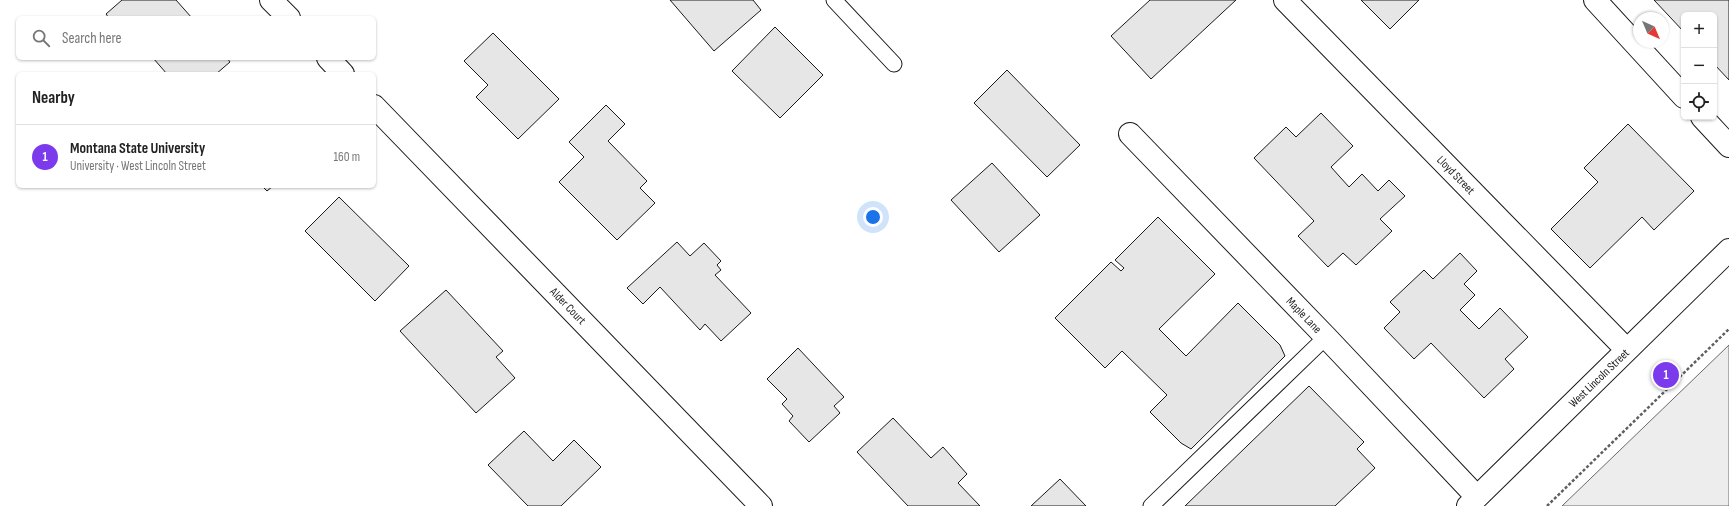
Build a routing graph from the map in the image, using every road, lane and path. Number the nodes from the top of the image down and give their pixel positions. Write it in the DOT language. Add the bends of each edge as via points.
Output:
graph roads {
  1 [pos="272,0"];
  2 [pos="834,0"];
  3 [pos="1286,0"];
  4 [pos="1595,0"];
  5 [pos="287,16"];
  6 [pos="330,60"];
  7 [pos="894,64"];
  8 [pos="341,72"];
  9 [pos="1681,94"];
  10 [pos="376,108"];
  11 [pos="1705,120"];
  12 [pos="1130,134"];
  13 [pos="1729,146"];
  14 [pos="1729,250"];
  15 [pos="1729,329"];
  16 [pos="1326,337"];
  17 [pos="1627,350"];
  18 [pos="1473,502"];
  19 [pos="761,506"];
  20 [pos="1152,506"];
  21 [pos="1548,506"];
  1 -- 5 [label="street"];
  2 -- 7 [label="lane"];
  3 -- 17 [label="street, Lloyd Street"];
  4 -- 9 [label="street"];
  6 -- 8 [label="street"];
  10 -- 19 [label="street, Alder Court"];
  11 -- 13 [label="street"];
  12 -- 16 [label="street, Maple Lane"];
  14 -- 17 [label="street, West Lincoln Street"];
  15 -- 21 [label="path"];
  16 -- 18 [label="street, Maple Lane"];
  16 -- 20 [label="lane"];
  17 -- 18 [label="street, West Lincoln Street"];
}
